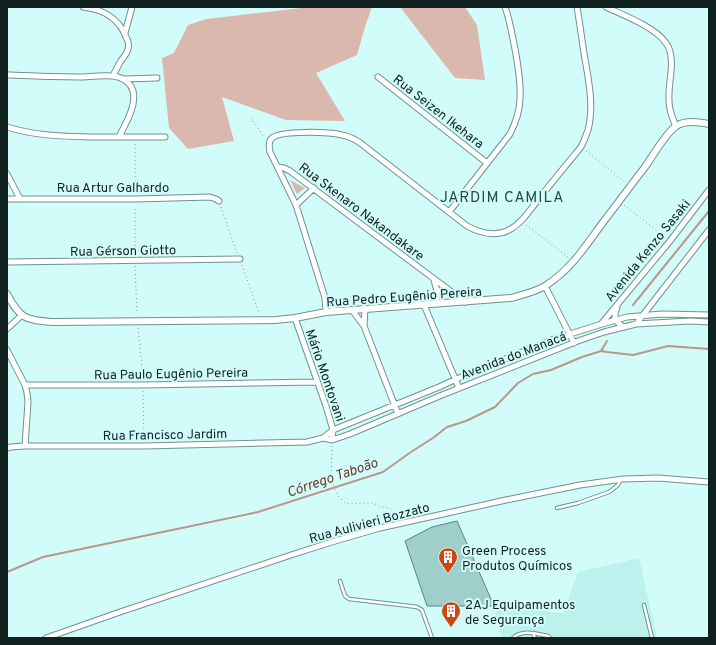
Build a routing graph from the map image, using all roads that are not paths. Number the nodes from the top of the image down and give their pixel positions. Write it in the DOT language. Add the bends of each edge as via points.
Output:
graph roads {
  1 [pos="83,7"];
  2 [pos="132,7"];
  3 [pos="505,7"];
  4 [pos="577,7"];
  5 [pos="606,7"];
  6 [pos="125,33"];
  7 [pos="7,75"];
  8 [pos="113,76"];
  9 [pos="378,77"];
  10 [pos="157,78"];
  11 [pos="124,79"];
  12 [pos="709,124"];
  13 [pos="7,127"];
  14 [pos="676,127"];
  15 [pos="119,137"];
  16 [pos="165,137"];
  17 [pos="487,163"];
  18 [pos="278,167"];
  19 [pos="7,174"];
  20 [pos="314,188"];
  21 [pos="709,190"];
  22 [pos="7,199"];
  23 [pos="20,199"];
  24 [pos="219,201"];
  25 [pos="296,205"];
  26 [pos="449,212"];
  27 [pos="709,230"];
  28 [pos="240,258"];
  29 [pos="7,262"];
  30 [pos="433,279"];
  31 [pos="545,286"];
  32 [pos="7,294"];
  33 [pos="326,298"];
  34 [pos="465,302"];
  35 [pos="438,304"];
  36 [pos="424,305"];
  37 [pos="617,306"];
  38 [pos="365,308"];
  39 [pos="352,310"];
  40 [pos="336,311"];
  41 [pos="326,312"];
  42 [pos="22,315"];
  43 [pos="643,315"];
  44 [pos="709,315"];
  45 [pos="295,318"];
  46 [pos="615,320"];
  47 [pos="709,322"];
  48 [pos="602,324"];
  49 [pos="636,324"];
  50 [pos="364,326"];
  51 [pos="623,327"];
  52 [pos="7,329"];
  53 [pos="570,334"];
  54 [pos="574,343"];
  55 [pos="7,350"];
  56 [pos="454,380"];
  57 [pos="317,382"];
  58 [pos="25,385"];
  59 [pos="458,388"];
  60 [pos="394,405"];
  61 [pos="398,414"];
  62 [pos="333,430"];
  63 [pos="323,438"];
  64 [pos="332,440"];
  65 [pos="25,446"];
  66 [pos="7,448"];
  67 [pos="620,480"];
  68 [pos="709,482"];
  69 [pos="557,508"];
  70 [pos="340,581"];
  71 [pos="644,605"];
  72 [pos="533,633"];
  73 [pos="46,638"];
  74 [pos="432,638"];
  75 [pos="513,638"];
  76 [pos="535,638"];
  77 [pos="550,638"];
  78 [pos="652,638"];
  1 -- 6 [label="street" via="107,13"];
  2 -- 6 [label="street"];
  3 -- 17 [label="street" via="516,59 520,98 515,124 510,134"];
  4 -- 26 [label="street" via="591,105 586,138 581,147 521,220 502,233 475,230"];
  5 -- 14 [label="street" via="654,31 667,43 672,58 669,102"];
  6 -- 8 [label="street" via="128,48"];
  7 -- 8 [label="street"];
  8 -- 11 [label="street"];
  9 -- 17 [label="street, Rua Seizen Ikehara"];
  10 -- 11 [label="street"];
  11 -- 15 [label="street" via="133,91 133,103"];
  12 -- 14 [label="street" via="689,122"];
  13 -- 15 [label="street" via="47,136"];
  14 -- 31 [label="street, Rua Pedro Eugênio Pereira" via="574,262"];
  15 -- 16 [label="street"];
  17 -- 26 [label="street"];
  18 -- 20 [label="street, Rua Skenaro Nakandakare" via="290,171"];
  18 -- 25 [label="street"];
  18 -- 26 [label="street, Rua Skenaro Nakandakare" via="270,152 269,144 273,137 287,133 334,133 352,137"];
  19 -- 23 [label="street"];
  20 -- 25 [label="street"];
  20 -- 30 [label="street, Rua Skenaro Nakandakare"];
  21 -- 37 [label="street, Avenida Kenzo Sasaki"];
  22 -- 23 [label="street, Rua Artur Galhardo"];
  23 -- 24 [label="street, Rua Artur Galhardo" via="210,197"];
  25 -- 33 [label="street"];
  27 -- 43 [label="street"];
  28 -- 29 [label="street, Rua Gérson Giotto"];
  30 -- 34 [label="street, Rua Skenaro Nakandakare"];
  30 -- 35 [label="street"];
  31 -- 34 [label="street, Rua Pedro Eugênio Pereira" via="511,298"];
  31 -- 53 [label="street"];
  32 -- 42 [label="street"];
  33 -- 40 [label="street"];
  33 -- 41 [label="street"];
  34 -- 35 [label="street, Rua Pedro Eugênio Pereira"];
  35 -- 36 [label="street, Rua Pedro Eugênio Pereira"];
  36 -- 38 [label="street, Rua Pedro Eugênio Pereira"];
  36 -- 56 [label="street"];
  37 -- 46 [label="street"];
  37 -- 48 [label="street, Avenida Kenzo Sasaki"];
  38 -- 39 [label="street, Rua Pedro Eugênio Pereira"];
  38 -- 50 [label="street"];
  39 -- 40 [label="street, Rua Pedro Eugênio Pereira"];
  39 -- 50 [label="street"];
  40 -- 41 [label="street, Rua Pedro Eugênio Pereira"];
  41 -- 45 [label="street, Rua Pedro Eugênio Pereira"];
  42 -- 45 [label="street, Rua Pedro Eugênio Pereira" via="40,321 137,322"];
  42 -- 52 [label="street"];
  43 -- 44 [label="street, Avenida do Manacá"];
  43 -- 46 [label="street, Avenida do Manacá"];
  43 -- 49 [label="street"];
  45 -- 57 [label="street, Mário Montovani"];
  46 -- 48 [label="street, Avenida do Manacá"];
  46 -- 51 [label="street"];
  47 -- 49 [label="street, Avenida do Manacá"];
  48 -- 53 [label="street, Avenida do Manacá"];
  49 -- 51 [label="street, Avenida do Manacá"];
  50 -- 60 [label="street"];
  51 -- 54 [label="street, Avenida do Manacá"];
  53 -- 54 [label="street"];
  53 -- 56 [label="street, Avenida do Manacá"];
  54 -- 59 [label="street, Avenida do Manacá"];
  55 -- 58 [label="street"];
  56 -- 59 [label="street"];
  56 -- 60 [label="street, Avenida do Manacá"];
  57 -- 58 [label="street, Rua Paulo Eugênio Pereira"];
  57 -- 62 [label="street, Mário Montovani"];
  58 -- 65 [label="street" via="28,402"];
  59 -- 61 [label="street, Avenida do Manacá"];
  60 -- 61 [label="street"];
  60 -- 62 [label="street, Avenida do Manacá"];
  61 -- 64 [label="street, Avenida do Manacá"];
  62 -- 63 [label="street, Rua Francisco Jardim"];
  62 -- 64 [label="street, Mário Montovani"];
  63 -- 64 [label="street, Rua Francisco Jardim"];
  63 -- 65 [label="street, Rua Francisco Jardim" via="297,443"];
  65 -- 66 [label="street, Rua Francisco Jardim"];
  67 -- 68 [label="street, Rua Aulivieri Bozzato" via="658,478"];
  67 -- 69 [label="lane" via="609,492"];
  67 -- 73 [label="street, Rua Aulivieri Bozzato" via="580,485 380,528 291,555"];
  70 -- 74 [label="lane" via="345,596 349,599 401,604 422,610"];
  71 -- 78 [label="lane"];
  72 -- 75 [label="lane" via="522,633"];
  72 -- 76 [label="lane"];
  72 -- 77 [label="lane"];
}
